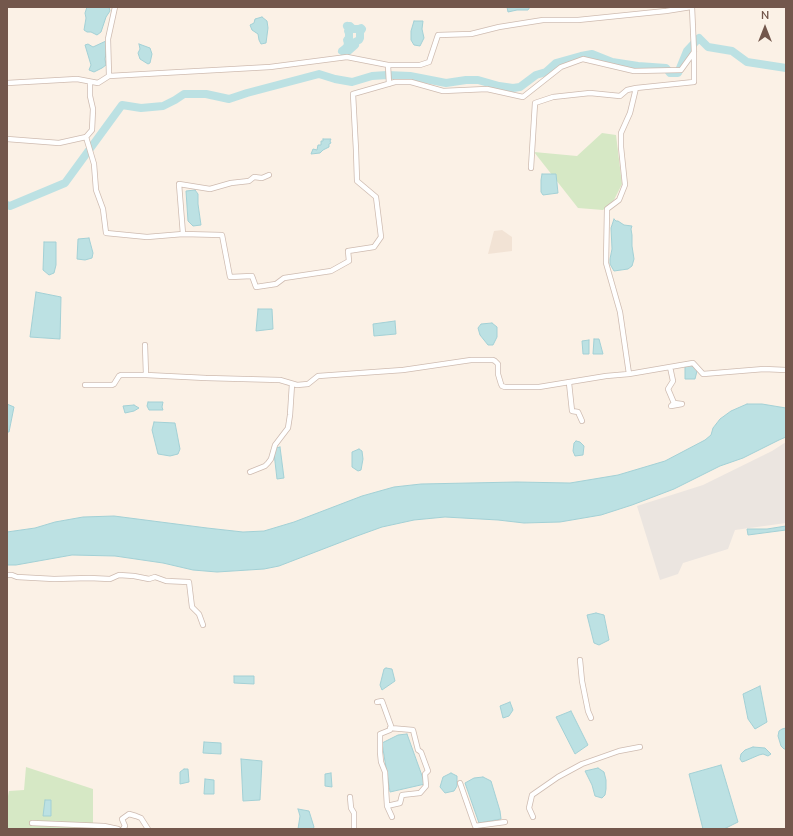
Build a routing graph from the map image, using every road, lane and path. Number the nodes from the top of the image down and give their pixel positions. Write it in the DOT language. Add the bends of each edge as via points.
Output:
graph roads {
  1 [pos="115,7"];
  2 [pos="691,7"];
  3 [pos="694,52"];
  4 [pos="388,65"];
  5 [pos="109,76"];
  6 [pos="90,82"];
  7 [pos="389,82"];
  8 [pos="7,83"];
  9 [pos="636,88"];
  10 [pos="86,137"];
  11 [pos="7,139"];
  12 [pos="530,168"];
  13 [pos="269,175"];
  14 [pos="183,234"];
  15 [pos="145,346"];
  16 [pos="670,367"];
  17 [pos="786,370"];
  18 [pos="146,374"];
  19 [pos="628,374"];
  20 [pos="569,382"];
  21 [pos="292,384"];
  22 [pos="85,385"];
  23 [pos="674,403"];
  24 [pos="582,422"];
  25 [pos="250,472"];
  26 [pos="7,575"];
  27 [pos="203,624"];
  28 [pos="580,660"];
  29 [pos="377,702"];
  30 [pos="591,718"];
  31 [pos="390,728"];
  32 [pos="640,746"];
  33 [pos="460,783"];
  34 [pos="350,797"];
  35 [pos="387,806"];
  36 [pos="392,817"];
  37 [pos="533,817"];
  38 [pos="505,822"];
  39 [pos="32,823"];
  40 [pos="118,829"];
  41 [pos="123,829"];
  42 [pos="148,829"];
  43 [pos="354,829"];
  1 -- 5 [label="street" via="108,39"];
  2 -- 3 [label="street"];
  2 -- 4 [label="street" via="578,20 543,20 471,34 438,35 429,62 420,66"];
  3 -- 7 [label="street" via="681,70 634,71 583,59 561,66 523,97 487,89 443,90 411,82"];
  3 -- 9 [label="street" via="694,82"];
  4 -- 5 [label="street" via="347,57 270,66"];
  4 -- 7 [label="street"];
  5 -- 6 [label="street" via="98,83"];
  6 -- 8 [label="street" via="77,79"];
  6 -- 10 [label="street" via="92,130"];
  7 -- 14 [label="street" via="353,94 357,180 376,197 381,237 374,247 348,251 349,261 331,271 284,278 276,284 256,287 252,276 230,277 222,235"];
  9 -- 12 [label="street" via="627,90 620,96 590,93 553,97 536,103"];
  9 -- 19 [label="street" via="630,113 621,133 625,185 619,200 607,209 606,263 620,312"];
  10 -- 11 [label="street" via="59,143"];
  10 -- 14 [label="street" via="94,164 96,190 103,209 106,233 147,237"];
  13 -- 14 [label="street" via="210,189 178,184"];
  15 -- 18 [label="street"];
  16 -- 17 [label="street" via="693,363 703,374 724,375 764,369"];
  16 -- 19 [label="street"];
  16 -- 23 [label="street" via="672,381 668,389"];
  18 -- 21 [label="street" via="280,380"];
  18 -- 22 [label="street" via="121,375 112,385"];
  19 -- 20 [label="street"];
  20 -- 21 [label="street" via="540,386 502,386 498,364 495,361 471,360 403,370 318,376 307,385"];
  20 -- 24 [label="street" via="572,411 578,412"];
  21 -- 25 [label="street" via="288,428 274,445 268,463"];
  26 -- 27 [label="street" via="110,579 119,575 189,582 192,607 199,614"];
  28 -- 30 [label="street"];
  29 -- 31 [label="street" via="382,701"];
  31 -- 35 [label="street" via="380,734"];
  31 -- 35 [label="street" via="413,730 418,750 428,771 425,774 426,786 420,793 402,795 400,803"];
  32 -- 37 [label="street" via="582,764 558,777 532,795 529,808"];
  33 -- 38 [label="street" via="475,826"];
  34 -- 43 [label="street" via="354,812"];
  35 -- 36 [label="street"];
  39 -- 40 [label="street" via="104,826"];
  41 -- 42 [label="street" via="125,826 122,819 129,814 141,818"];
}
